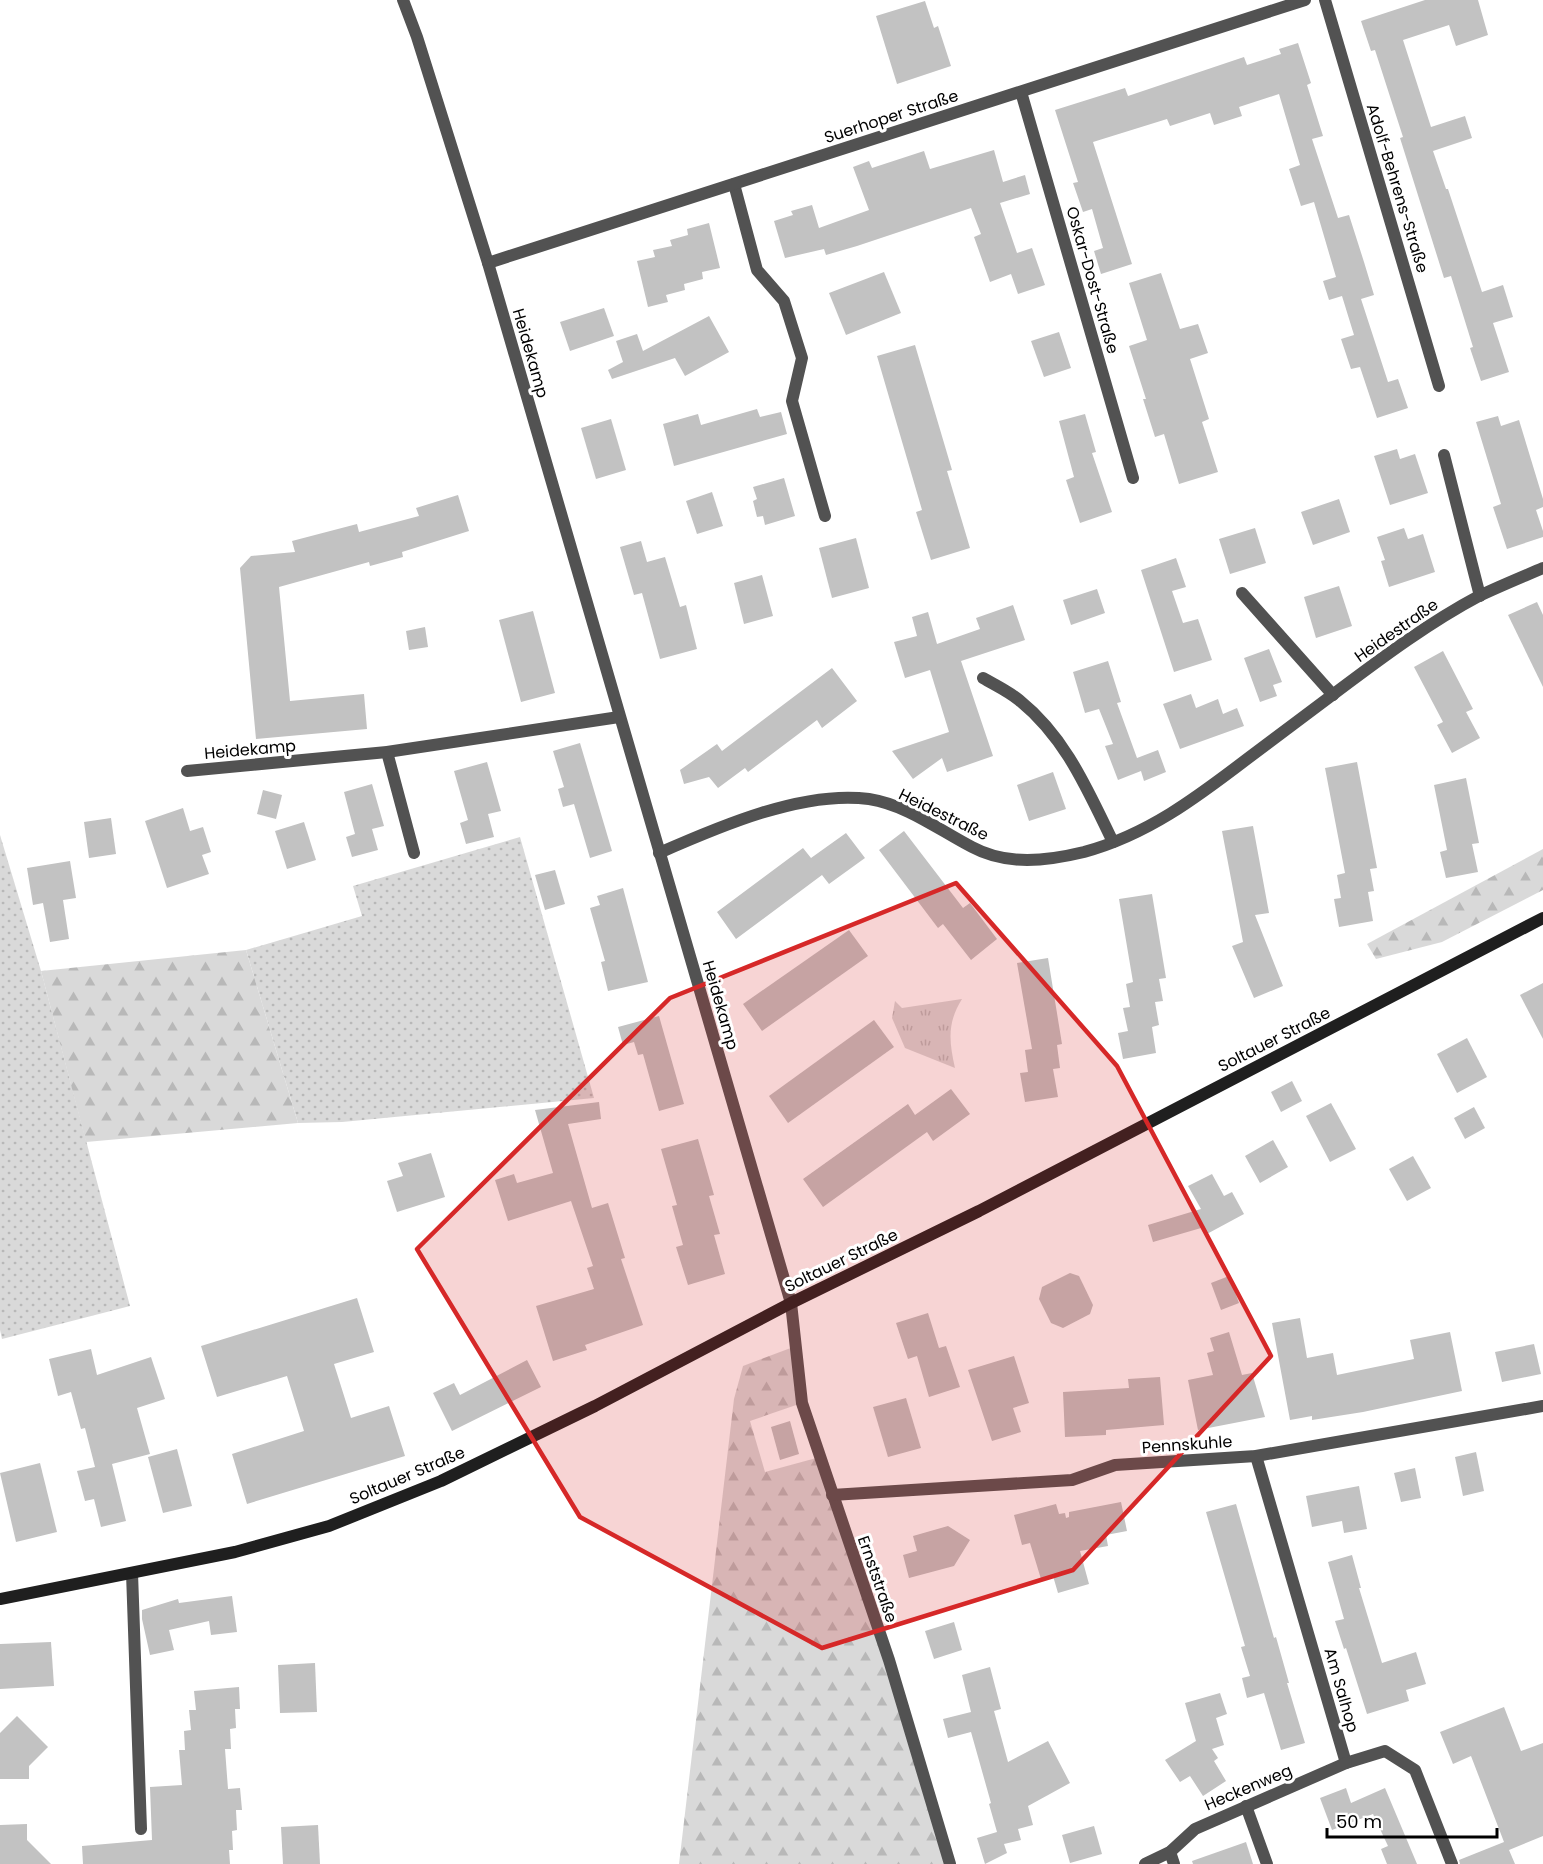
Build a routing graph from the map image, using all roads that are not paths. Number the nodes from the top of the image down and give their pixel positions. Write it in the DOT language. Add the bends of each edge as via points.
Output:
graph roads {
  1 [pos="403,0"];
  2 [pos="1305,0"];
  3 [pos="1325,0"];
  4 [pos="1021,92"];
  5 [pos="734,184"];
  6 [pos="488,263"];
  7 [pos="1440,386"];
  8 [pos="1444,455"];
  9 [pos="1133,478"];
  10 [pos="825,516"];
  11 [pos="1543,568"];
  12 [pos="1242,593"];
  13 [pos="1480,596"];
  14 [pos="983,678"];
  15 [pos="1333,695"];
  16 [pos="619,717"];
  17 [pos="387,752"];
  18 [pos="187,771"];
  19 [pos="1113,842"];
  20 [pos="414,853"];
  21 [pos="659,853"];
  22 [pos="1543,918"];
  23 [pos="791,1303"];
  24 [pos="1543,1406"];
  25 [pos="1256,1456"];
  26 [pos="832,1495"];
  27 [pos="132,1573"];
  28 [pos="0,1599"];
  29 [pos="1346,1763"];
  30 [pos="1246,1806"];
  31 [pos="141,1829"];
  32 [pos="1172,1858"];
  33 [pos="950,1864"];
  34 [pos="1145,1864"];
  35 [pos="1267,1864"];
  36 [pos="1452,1864"];
  1 -- 6 [label="street, Heidekamp"];
  2 -- 4 [label="street, Suerhoper Straße"];
  3 -- 7 [label="street, Adolf-Behrens-Straße"];
  4 -- 5 [label="street, Suerhoper Straße"];
  4 -- 9 [label="street, Oskar-Dost-Straße"];
  5 -- 6 [label="street, Suerhoper Straße"];
  5 -- 10 [label="street" via="757,270 784,302 802,358 792,401"];
  6 -- 16 [label="street, Heidekamp"];
  8 -- 13 [label="street"];
  11 -- 13 [label="street, Heidestraße"];
  12 -- 15 [label="street"];
  13 -- 15 [label="street, Heidestraße"];
  14 -- 19 [label="street" via="1018,700 1054,735 1078,769"];
  15 -- 19 [label="street, Heidestraße" via="1186,805"];
  16 -- 17 [label="street, Heidekamp"];
  16 -- 21 [label="street, Heidekamp"];
  17 -- 18 [label="street, Heidekamp"];
  17 -- 20 [label="street"];
  19 -- 21 [label="street, Heidestraße" via="1053,859 1002,858 974,849 904,810 870,800 843,798 814,801 745,819"];
  21 -- 23 [label="street, Heidekamp"];
  22 -- 23 [label="main road, Soltauer Straße" via="980,1211"];
  23 -- 26 [label="street, Ernststraße" via="802,1403"];
  23 -- 27 [label="main road, Soltauer Straße" via="441,1481 329,1526 235,1552"];
  24 -- 25 [label="street, Pennskuhle"];
  25 -- 26 [label="street, Pennskuhle" via="1115,1465 1072,1480"];
  25 -- 29 [label="street, Am Salhop"];
  26 -- 33 [label="street, Ernststraße" via="889,1660"];
  27 -- 28 [label="main road, Soltauer Straße"];
  27 -- 31 [label="street"];
  29 -- 30 [label="street, Heckenweg"];
  29 -- 36 [label="street" via="1384,1751 1415,1770"];
  30 -- 32 [label="street, Heckenweg" via="1195,1828"];
  30 -- 35 [label="street"];
  32 -- 34 [label="street, Heckenweg"];
}
